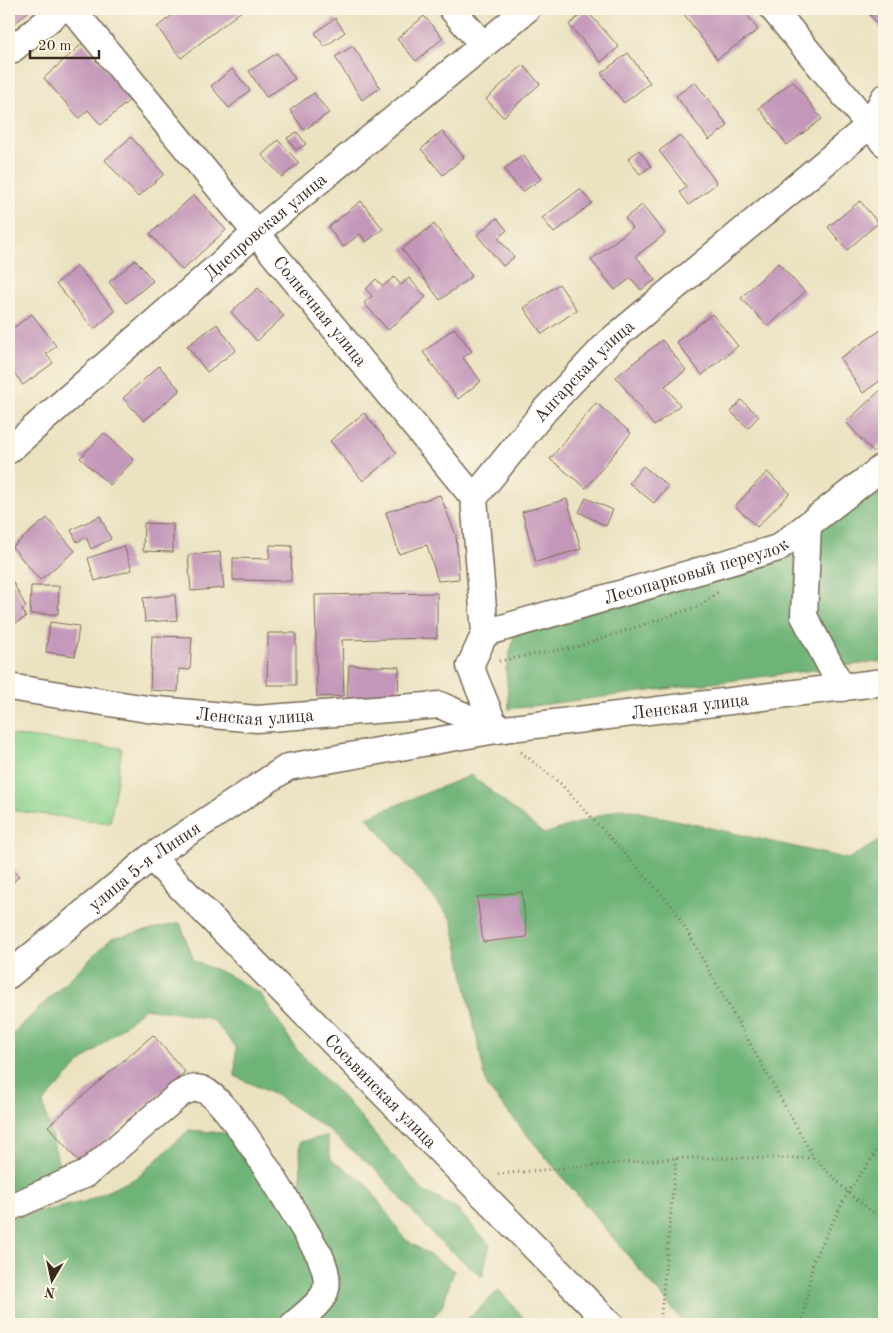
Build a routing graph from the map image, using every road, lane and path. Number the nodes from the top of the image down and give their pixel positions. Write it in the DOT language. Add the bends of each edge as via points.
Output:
graph roads {
  1 [pos="62,9"];
  2 [pos="72,9"];
  3 [pos="452,9"];
  4 [pos="527,9"];
  5 [pos="773,9"];
  6 [pos="483,45"];
  7 [pos="9,52"];
  8 [pos="884,98"];
  9 [pos="877,134"];
  10 [pos="257,232"];
  11 [pos="9,450"];
  12 [pos="884,466"];
  13 [pos="474,498"];
  14 [pos="808,525"];
  15 [pos="723,588"];
  16 [pos="485,633"];
  17 [pos="470,666"];
  18 [pos="884,682"];
  19 [pos="9,687"];
  20 [pos="842,688"];
  21 [pos="496,730"];
  22 [pos="288,767"];
  23 [pos="151,858"];
  24 [pos="9,975"];
  25 [pos="884,1141"];
  26 [pos="676,1158"];
  27 [pos="814,1158"];
  28 [pos="465,1177"];
  29 [pos="848,1192"];
  30 [pos="9,1208"];
  31 [pos="884,1222"];
  32 [pos="294,1324"];
  33 [pos="610,1324"];
  34 [pos="660,1324"];
  35 [pos="802,1324"];
  1 -- 7 [label="street"];
  2 -- 10 [label="street, Солнечная улица"];
  3 -- 6 [label="street"];
  4 -- 6 [label="street, Днепровская улица"];
  5 -- 9 [label="street"];
  6 -- 10 [label="street, Днепровская улица"];
  8 -- 9 [label="street, Ангарская улица"];
  9 -- 13 [label="street, Ангарская улица" via="609,342 550,403"];
  10 -- 11 [label="street, Днепровская улица"];
  10 -- 13 [label="street, Солнечная улица"];
  12 -- 14 [label="street, Лесопарковый переулок"];
  13 -- 16 [label="street"];
  14 -- 16 [label="street, Лесопарковый переулок" via="778,548"];
  14 -- 20 [label="street" via="804,616"];
  15 -- 17 [label="path" via="700,606 576,647"];
  16 -- 17 [label="street"];
  17 -- 21 [label="street"];
  18 -- 20 [label="street, Ленская улица"];
  19 -- 21 [label="street, Ленская улица" via="147,709 257,719 440,705"];
  20 -- 21 [label="street, Ленская улица"];
  21 -- 22 [label="street, Ленская улица"];
  21 -- 27 [label="path" via="561,784 674,908"];
  22 -- 23 [label="street, улица 5-я Линия"];
  23 -- 24 [label="street, улица 5-я Линия"];
  23 -- 28 [label="street, Сосьвинская улица"];
  25 -- 29 [label="path"];
  26 -- 27 [label="path"];
  26 -- 28 [label="path"];
  26 -- 34 [label="path"];
  27 -- 29 [label="path"];
  28 -- 33 [label="street, Сосьвинская улица"];
  29 -- 31 [label="path"];
  29 -- 35 [label="path" via="813,1261"];
  30 -- 32 [label="street" via="86,1174 180,1094 189,1088 202,1089 212,1095 239,1126 327,1272 326,1290 316,1305"];
}
